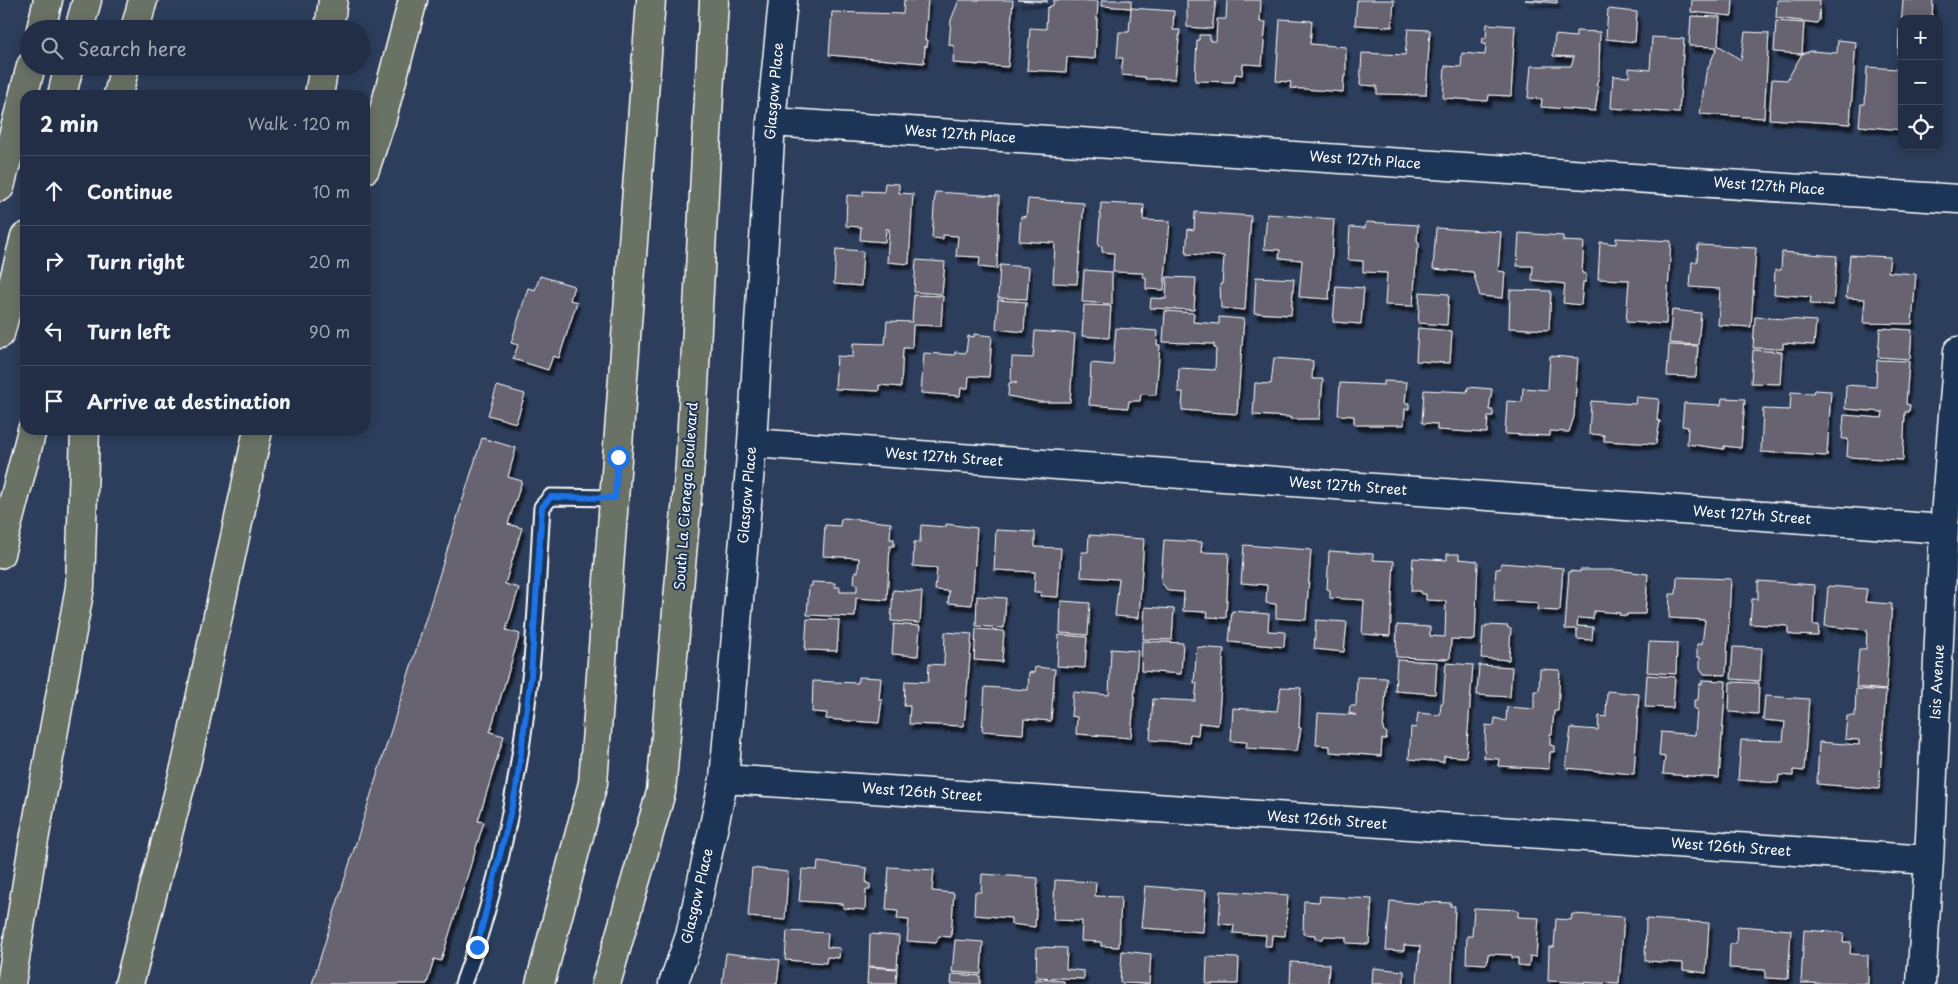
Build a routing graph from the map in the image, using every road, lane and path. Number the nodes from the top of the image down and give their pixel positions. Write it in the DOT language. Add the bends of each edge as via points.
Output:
graph roads {
  1 [pos="48,0"];
  2 [pos="86,0"];
  3 [pos="143,0"];
  4 [pos="333,0"];
  5 [pos="413,0"];
  6 [pos="651,0"];
  7 [pos="714,0"];
  8 [pos="783,0"];
  9 [pos="43,20"];
  10 [pos="81,20"];
  11 [pos="137,20"];
  12 [pos="330,20"];
  13 [pos="29,75"];
  14 [pos="67,75"];
  15 [pos="124,75"];
  16 [pos="322,75"];
  17 [pos="25,90"];
  18 [pos="63,90"];
  19 [pos="119,90"];
  20 [pos="320,90"];
  21 [pos="20,109"];
  22 [pos="771,122"];
  23 [pos="370,154"];
  24 [pos="0,187"];
  25 [pos="1958,199"];
  26 [pos="20,256"];
  27 [pos="0,334"];
  28 [pos="1958,351"];
  29 [pos="31,435"];
  30 [pos="85,435"];
  31 [pos="257,435"];
  32 [pos="273,435"];
  33 [pos="752,443"];
  34 [pos="1953,475"];
  35 [pos="615,498"];
  36 [pos="1944,529"];
  37 [pos="234,546"];
  38 [pos="0,554"];
  39 [pos="724,779"];
  40 [pos="1929,860"];
  41 [pos="132,973"];
  42 [pos="11,984"];
  43 [pos="463,984"];
  44 [pos="540,984"];
  45 [pos="606,984"];
  46 [pos="673,984"];
  47 [pos="1920,984"];
  1 -- 9 [label="main road"];
  2 -- 10 [label="main road"];
  3 -- 11 [label="main road"];
  4 -- 12 [label="main road"];
  5 -- 23 [label="main road"];
  6 -- 35 [label="main road"];
  7 -- 45 [label="main road, South La Cienega Boulevard" via="690,464 661,792"];
  8 -- 22 [label="street, Glasgow Place"];
  13 -- 17 [label="main road"];
  14 -- 18 [label="main road"];
  15 -- 19 [label="main road"];
  16 -- 20 [label="main road"];
  21 -- 24 [label="main road"];
  22 -- 25 [label="street, West 127th Place"];
  22 -- 33 [label="street, Glasgow Place"];
  26 -- 27 [label="main road"];
  28 -- 34 [label="street, Isis Avenue"];
  29 -- 38 [label="main road"];
  30 -- 42 [label="main road" via="80,587"];
  31 -- 37 [label="main road"];
  32 -- 37 [label="main road"];
  33 -- 36 [label="street, West 127th Street"];
  33 -- 39 [label="street, Glasgow Place"];
  34 -- 36 [label="street, Isis Avenue"];
  35 -- 43 [label="lane" via="551,497 542,507 531,676 516,790 477,947"];
  35 -- 44 [label="main road" via="593,783"];
  36 -- 40 [label="street, Isis Avenue"];
  37 -- 41 [label="main road" via="187,760"];
  39 -- 40 [label="street, West 126th Street"];
  39 -- 46 [label="street, Glasgow Place" via="690,936"];
  40 -- 47 [label="street, Isis Avenue"];
}
